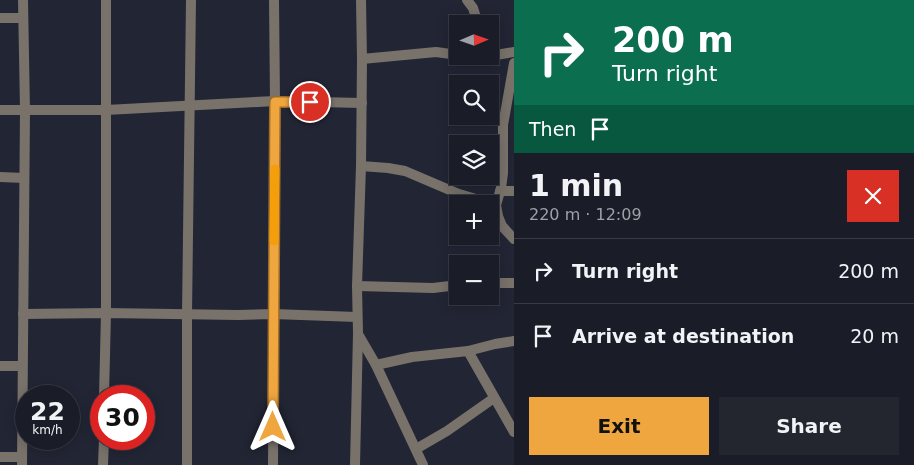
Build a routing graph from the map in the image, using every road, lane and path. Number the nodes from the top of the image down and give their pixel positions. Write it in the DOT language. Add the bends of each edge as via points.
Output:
graph roads {
  1 [pos="23,0"];
  2 [pos="106,0"];
  3 [pos="191,0"];
  4 [pos="274,0"];
  5 [pos="361,0"];
  6 [pos="467,0"];
  7 [pos="475,15"];
  8 [pos="0,18"];
  9 [pos="23,18"];
  10 [pos="499,52"];
  11 [pos="514,52"];
  12 [pos="449,54"];
  13 [pos="362,59"];
  14 [pos="514,63"];
  15 [pos="511,97"];
  16 [pos="275,102"];
  17 [pos="362,103"];
  18 [pos="190,106"];
  19 [pos="0,110"];
  20 [pos="25,110"];
  21 [pos="106,110"];
  22 [pos="361,166"];
  23 [pos="0,178"];
  24 [pos="24,178"];
  25 [pos="500,191"];
  26 [pos="514,191"];
  27 [pos="462,195"];
  28 [pos="499,195"];
  29 [pos="499,218"];
  30 [pos="514,238"];
  31 [pos="499,283"];
  32 [pos="514,283"];
  33 [pos="357,286"];
  34 [pos="449,286"];
  35 [pos="106,313"];
  36 [pos="23,314"];
  37 [pos="187,314"];
  38 [pos="273,314"];
  39 [pos="357,317"];
  40 [pos="358,334"];
  41 [pos="514,341"];
  42 [pos="468,350"];
  43 [pos="376,365"];
  44 [pos="0,366"];
  45 [pos="22,366"];
  46 [pos="104,385"];
  47 [pos="494,398"];
  48 [pos="514,432"];
  49 [pos="104,450"];
  50 [pos="416,450"];
  51 [pos="0,456"];
  52 [pos="22,461"];
  53 [pos="103,465"];
  54 [pos="187,465"];
  55 [pos="273,465"];
  56 [pos="356,465"];
  57 [pos="423,465"];
  1 -- 9 [label="street"];
  2 -- 21 [label="street"];
  3 -- 18 [label="street"];
  4 -- 16 [label="street"];
  5 -- 13 [label="street"];
  6 -- 7 [label="street"];
  8 -- 9 [label="street"];
  9 -- 20 [label="street"];
  10 -- 11 [label="street"];
  12 -- 13 [label="street" via="436,52"];
  13 -- 17 [label="street"];
  14 -- 15 [label="street"];
  15 -- 25 [label="street" via="503,125"];
  16 -- 17 [label="street"];
  16 -- 18 [label="street"];
  16 -- 38 [label="street"];
  17 -- 22 [label="street"];
  18 -- 21 [label="street"];
  18 -- 37 [label="street"];
  19 -- 20 [label="street"];
  20 -- 21 [label="street"];
  20 -- 24 [label="street"];
  21 -- 35 [label="street"];
  22 -- 27 [label="street" via="405,171"];
  22 -- 33 [label="street"];
  23 -- 24 [label="street"];
  24 -- 36 [label="street"];
  25 -- 26 [label="street"];
  25 -- 28 [label="street"];
  29 -- 30 [label="street"];
  31 -- 32 [label="street"];
  33 -- 34 [label="street"];
  33 -- 39 [label="street"];
  35 -- 36 [label="street"];
  35 -- 37 [label="street"];
  35 -- 46 [label="street"];
  36 -- 45 [label="street"];
  37 -- 38 [label="street"];
  37 -- 54 [label="street"];
  38 -- 39 [label="street"];
  38 -- 55 [label="street"];
  39 -- 40 [label="street"];
  40 -- 43 [label="street"];
  40 -- 56 [label="street"];
  41 -- 42 [label="street"];
  42 -- 43 [label="street"];
  42 -- 47 [label="street"];
  43 -- 50 [label="street"];
  44 -- 45 [label="street"];
  45 -- 52 [label="street"];
  47 -- 48 [label="street"];
  47 -- 50 [label="street"];
  49 -- 53 [label="street"];
  50 -- 57 [label="street"];
  51 -- 52 [label="street"];
}
